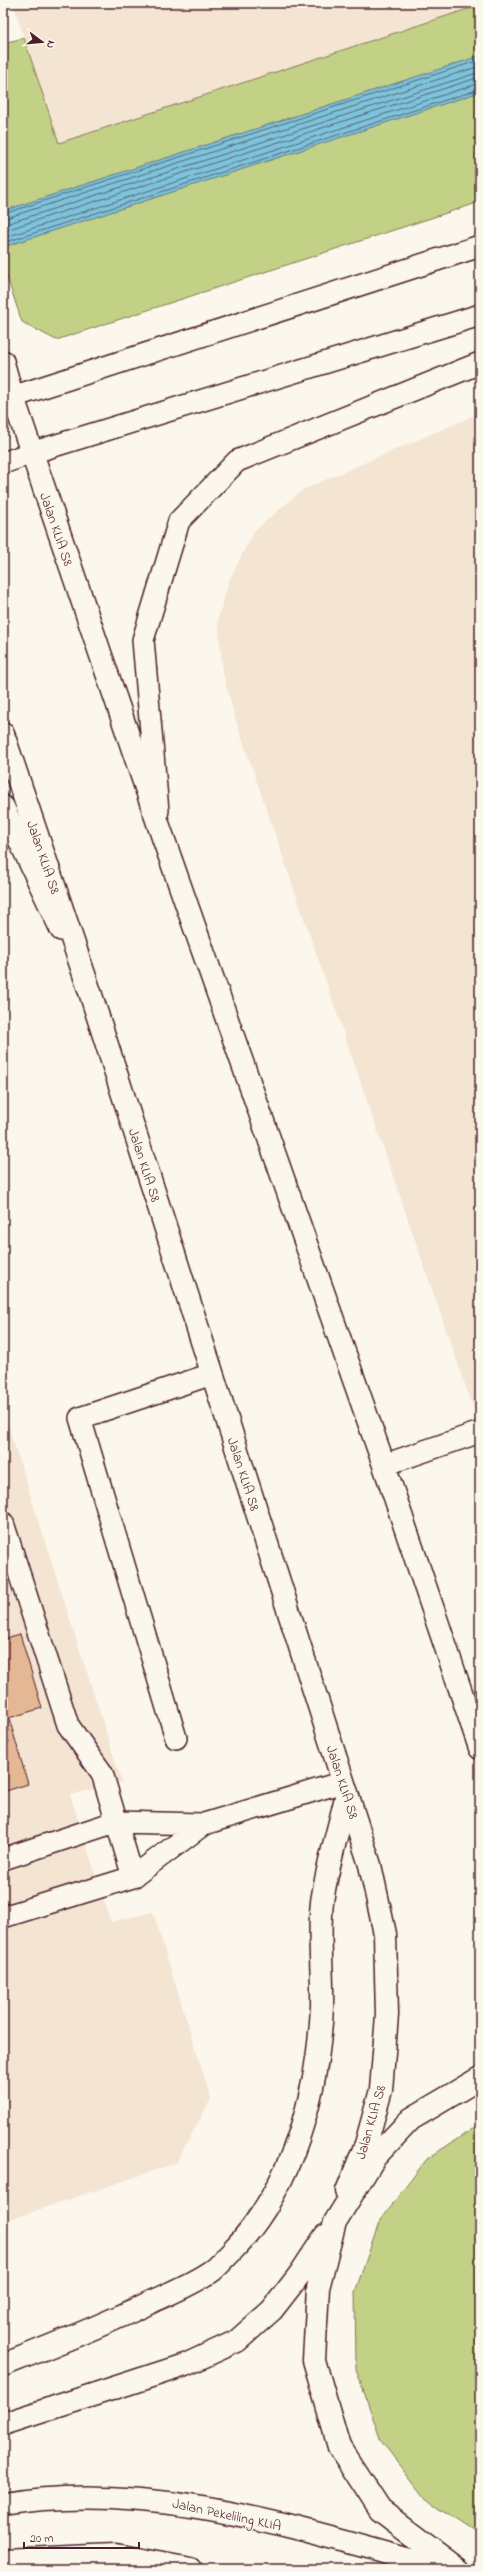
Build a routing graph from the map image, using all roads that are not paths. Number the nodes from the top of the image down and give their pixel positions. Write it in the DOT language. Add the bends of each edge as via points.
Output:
graph roads {
  1 [pos="480,246"];
  2 [pos="480,315"];
  3 [pos="3,361"];
  4 [pos="480,363"];
  5 [pos="8,399"];
  6 [pos="31,453"];
  7 [pos="3,463"];
  8 [pos="3,734"];
  9 [pos="3,806"];
  10 [pos="160,829"];
  11 [pos="90,992"];
  12 [pos="212,1374"];
  13 [pos="480,1432"];
  14 [pos="384,1465"];
  15 [pos="3,1524"];
  16 [pos="176,1738"];
  17 [pos="480,1748"];
  18 [pos="345,1788"];
  19 [pos="115,1822"];
  20 [pos="204,1824"];
  21 [pos="3,1859"];
  22 [pos="133,1877"];
  23 [pos="3,1917"];
  24 [pos="480,2078"];
  25 [pos="335,2222"];
  26 [pos="3,2366"];
  27 [pos="3,2424"];
  28 [pos="3,2504"];
  29 [pos="3,2560"];
  30 [pos="190,2569"];
  31 [pos="446,2569"];
  32 [pos="458,2569"];
  1 -- 5 [label="lane"];
  2 -- 6 [label="lane"];
  3 -- 5 [label="lane"];
  4 -- 10 [label="lane" via="237,461 178,521 143,640"];
  5 -- 6 [label="street, Jalan KLIA S8"];
  6 -- 7 [label="lane"];
  6 -- 10 [label="street, Jalan KLIA S8"];
  8 -- 11 [label="street, Jalan KLIA S8"];
  9 -- 11 [label="lane"];
  10 -- 14 [label="street, Jalan KLIA S8"];
  11 -- 12 [label="street, Jalan KLIA S8"];
  12 -- 16 [label="lane" via="80,1418"];
  12 -- 18 [label="street, Jalan KLIA S8"];
  13 -- 14 [label="lane"];
  14 -- 17 [label="street, Jalan KLIA S8"];
  15 -- 19 [label="lane" via="68,1725 102,1773"];
  18 -- 20 [label="lane"];
  18 -- 25 [label="street, Jalan KLIA S8" via="370,1865 385,1934 387,2015 381,2090 366,2144"];
  18 -- 26 [label="street" via="323,1901 320,1933 323,1963 322,2006 318,2058 307,2106 291,2156 271,2201 244,2239 213,2270 107,2323"];
  19 -- 20 [label="lane"];
  19 -- 21 [label="lane"];
  19 -- 22 [label="lane"];
  20 -- 22 [label="lane"];
  22 -- 23 [label="lane"];
  24 -- 25 [label="street" via="410,2119 375,2157"];
  25 -- 27 [label="street" via="272,2310 237,2341 186,2365"];
  25 -- 32 [label="street" via="318,2288 314,2360 340,2447 380,2510"];
  28 -- 31 [label="street, Jalan Pekeliling KLIA" via="30,2499 80,2497 158,2500 227,2512"];
  29 -- 30 [label="street" via="116,2555"];
}
